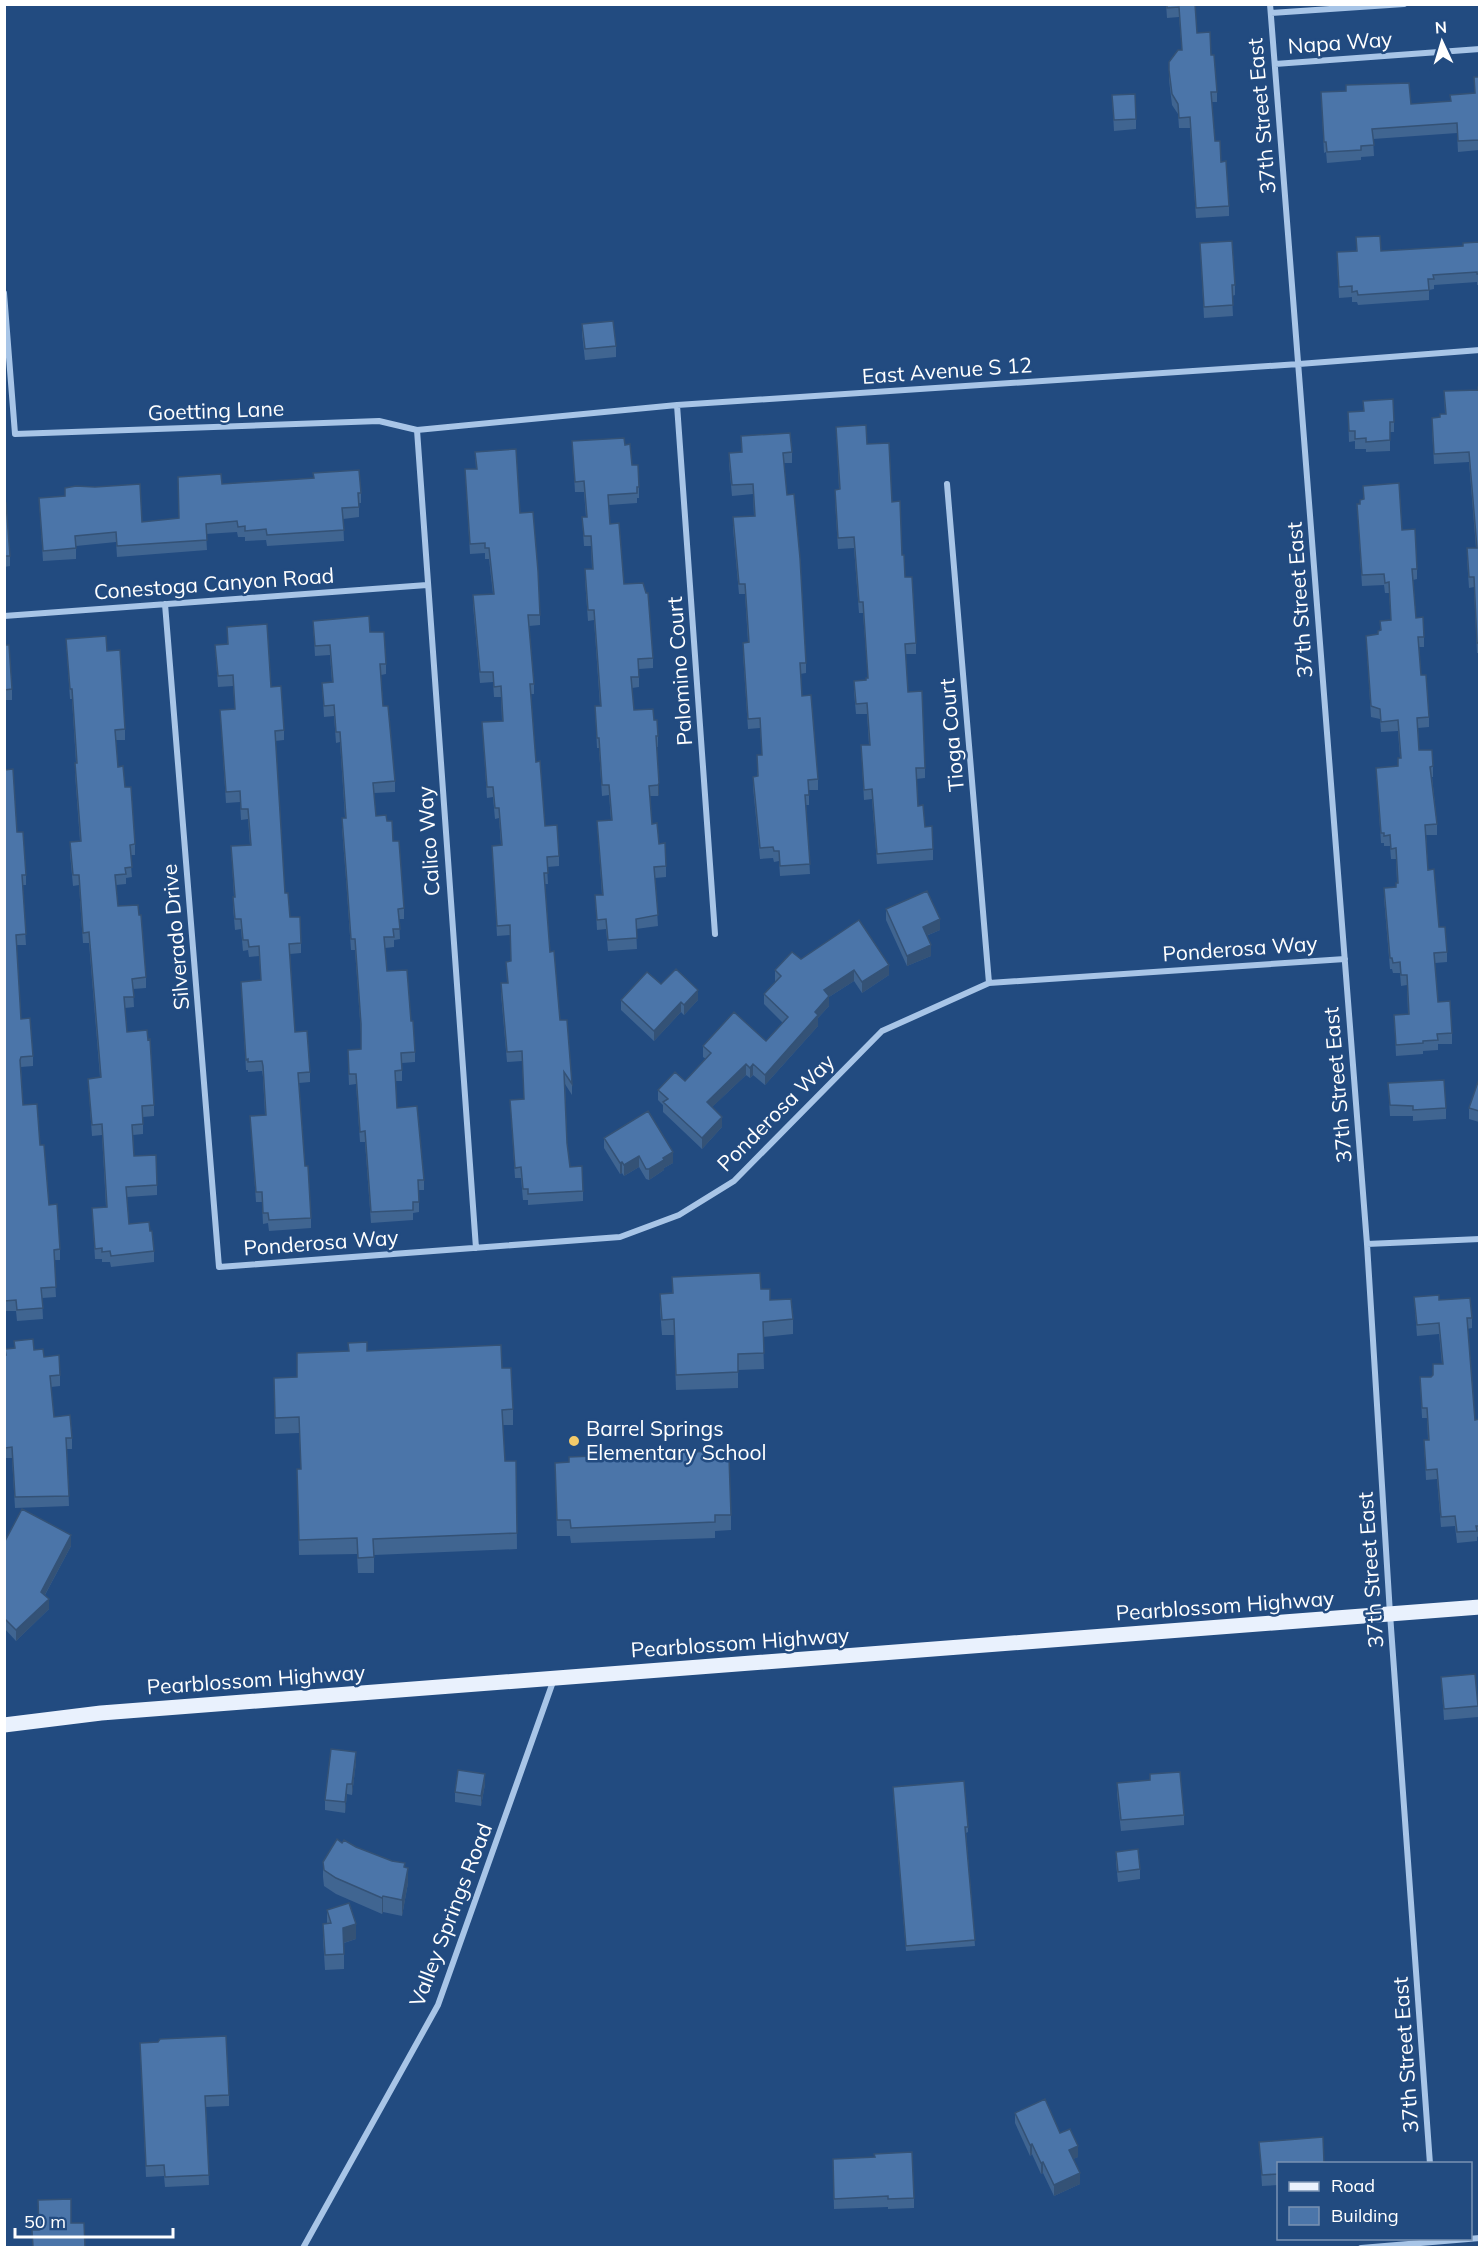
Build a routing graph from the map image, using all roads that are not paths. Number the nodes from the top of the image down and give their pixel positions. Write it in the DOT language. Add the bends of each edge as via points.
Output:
graph roads {
  1 [pos="1270,4"];
  2 [pos="1404,4"];
  3 [pos="1271,13"];
  4 [pos="1479,50"];
  5 [pos="1275,64"];
  6 [pos="4,293"];
  7 [pos="1479,350"];
  8 [pos="1299,364"];
  9 [pos="677,405"];
  10 [pos="417,430"];
  11 [pos="947,484"];
  12 [pos="427,585"];
  13 [pos="165,604"];
  14 [pos="4,616"];
  15 [pos="715,934"];
  16 [pos="1345,959"];
  17 [pos="989,983"];
  18 [pos="1479,1239"];
  19 [pos="1367,1244"];
  20 [pos="476,1248"];
  21 [pos="219,1267"];
  22 [pos="1479,1607"];
  23 [pos="1390,1614"];
  24 [pos="555,1678"];
  25 [pos="4,1725"];
  26 [pos="1430,2162"];
  27 [pos="1458,2240"];
  28 [pos="1436,2242"];
  29 [pos="303,2247"];
  30 [pos="1361,2247"];
  1 -- 3 [label="street, 37th Street East"];
  2 -- 3 [label="street"];
  3 -- 5 [label="street, 37th Street East"];
  4 -- 5 [label="street, Napa Way"];
  5 -- 8 [label="street, 37th Street East"];
  6 -- 10 [label="street, Goetting Lane" via="15,434 379,422"];
  7 -- 8 [label="street, East Avenue S 12"];
  8 -- 9 [label="street, East Avenue S 12"];
  8 -- 16 [label="street, 37th Street East"];
  9 -- 10 [label="street, East Avenue S 12"];
  9 -- 15 [label="street, Palomino Court"];
  10 -- 12 [label="street, Calico Way"];
  11 -- 17 [label="street, Tioga Court"];
  12 -- 13 [label="street, Conestoga Canyon Road"];
  12 -- 20 [label="street, Calico Way"];
  13 -- 14 [label="street, Conestoga Canyon Road"];
  13 -- 21 [label="street, Silverado Drive"];
  16 -- 17 [label="street, Ponderosa Way"];
  16 -- 19 [label="street, 37th Street East"];
  17 -- 20 [label="street, Ponderosa Way" via="882,1030 734,1181 679,1215 620,1237"];
  18 -- 19 [label="street"];
  19 -- 23 [label="street, 37th Street East"];
  20 -- 21 [label="street, Ponderosa Way"];
  22 -- 23 [label="main road, Pearblossom Highway"];
  23 -- 24 [label="main road, Pearblossom Highway"];
  23 -- 26 [label="street, 37th Street East"];
  24 -- 25 [label="main road, Pearblossom Highway" via="101,1713"];
  24 -- 29 [label="street, Valley Springs Road" via="438,2005"];
  27 -- 28 [label="street"];
  28 -- 30 [label="street"];
}
